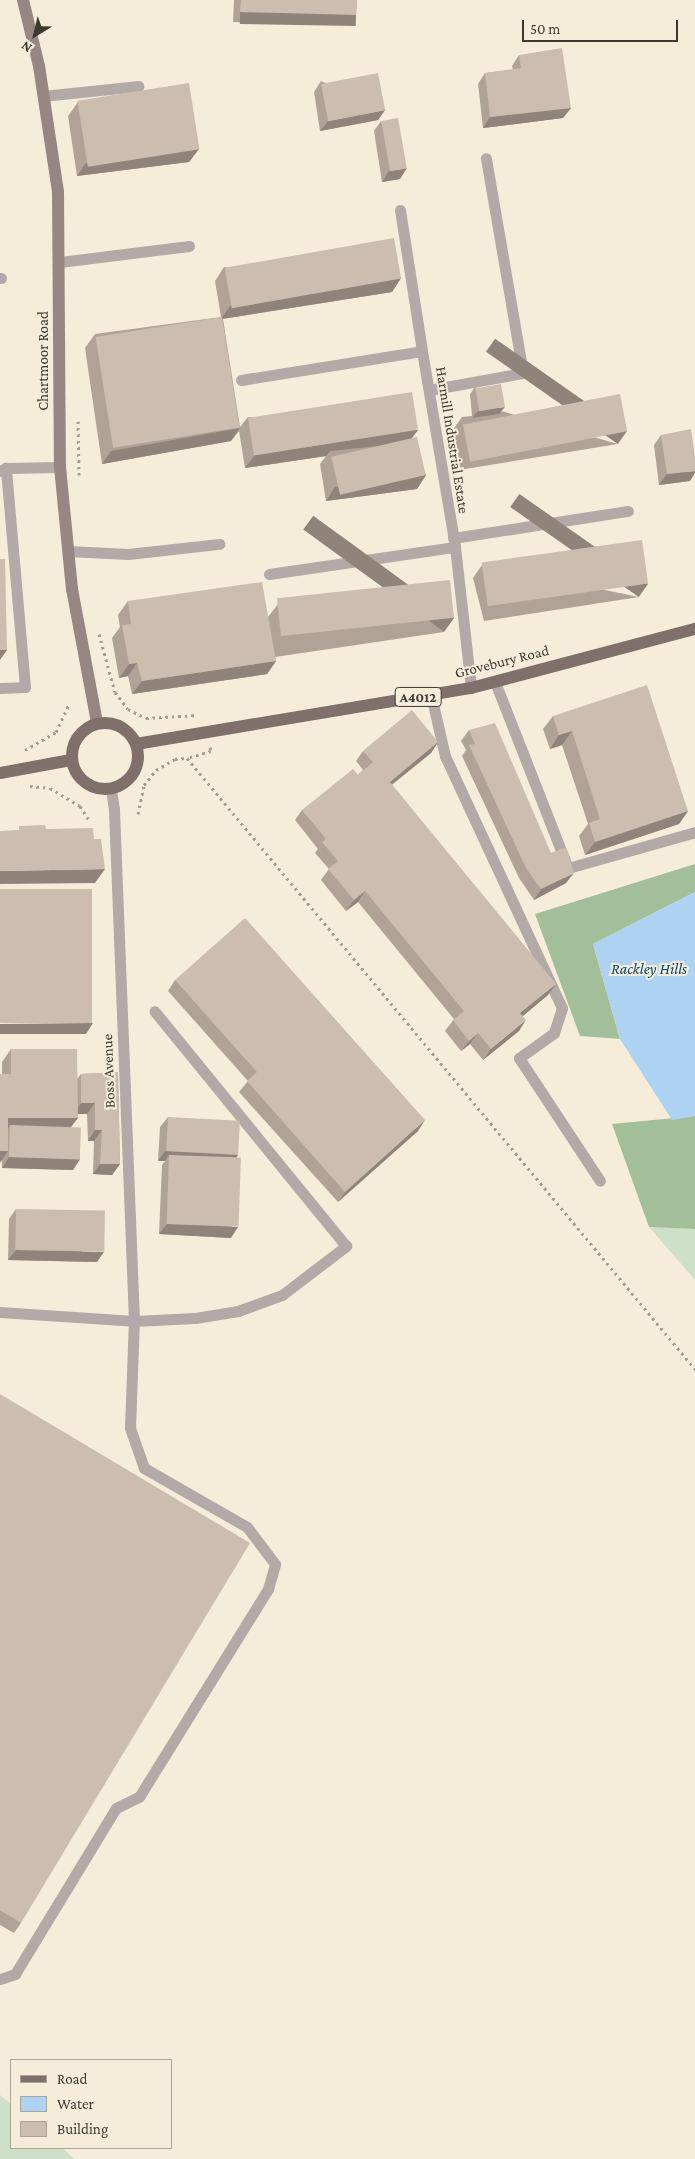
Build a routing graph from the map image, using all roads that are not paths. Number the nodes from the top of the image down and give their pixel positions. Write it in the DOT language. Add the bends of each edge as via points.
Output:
graph roads {
  1 [pos="23,0"];
  2 [pos="138,86"];
  3 [pos="43,96"];
  4 [pos="486,158"];
  5 [pos="400,210"];
  6 [pos="189,246"];
  7 [pos="60,262"];
  8 [pos="422,351"];
  9 [pos="241,380"];
  10 [pos="429,390"];
  11 [pos="60,467"];
  12 [pos="3,470"];
  13 [pos="628,511"];
  14 [pos="454,542"];
  15 [pos="219,544"];
  16 [pos="68,551"];
  17 [pos="269,574"];
  18 [pos="695,629"];
  19 [pos="495,682"];
  20 [pos="0,688"];
  21 [pos="471,688"];
  22 [pos="431,695"];
  23 [pos="97,723"];
  24 [pos="136,744"];
  25 [pos="71,760"];
  26 [pos="0,773"];
  27 [pos="111,789"];
  28 [pos="695,832"];
  29 [pos="154,1012"];
  30 [pos="600,1181"];
  31 [pos="0,1312"];
  32 [pos="134,1320"];
  33 [pos="0,1979"];
  1 -- 3 [label="street, Chartmoor Road"];
  2 -- 3 [label="lane"];
  3 -- 7 [label="street, Chartmoor Road" via="58,192"];
  4 -- 10 [label="lane" via="523,372"];
  5 -- 8 [label="lane"];
  6 -- 7 [label="lane"];
  7 -- 11 [label="street, Chartmoor Road"];
  8 -- 9 [label="lane, Harmill Industrial Estate"];
  8 -- 10 [label="lane, Harmill Industrial Estate"];
  10 -- 14 [label="lane, Harmill Industrial Estate"];
  11 -- 12 [label="lane"];
  11 -- 16 [label="street, Chartmoor Road"];
  12 -- 20 [label="lane" via="25,687"];
  13 -- 14 [label="lane"];
  14 -- 17 [label="lane"];
  14 -- 21 [label="lane, Harmill Industrial Estate"];
  15 -- 16 [label="lane" via="128,554"];
  16 -- 23 [label="street, Chartmoor Road"];
  18 -- 19 [label="main road, Grovebury Road / A4012"];
  19 -- 21 [label="main road, Grovebury Road / A4012"];
  19 -- 28 [label="lane" via="568,868"];
  21 -- 22 [label="main road, Grovebury Road / A4012"];
  22 -- 24 [label="main road, Grovebury Road / A4012"];
  22 -- 30 [label="lane" via="445,756 562,1008 554,1033 519,1058"];
  23 -- 24 [label="main road" via="112,723 124,728"];
  23 -- 25 [label="main road" via="78,734"];
  24 -- 27 [label="main road" via="138,762 134,773 126,782"];
  25 -- 26 [label="main road"];
  25 -- 27 [label="main road" via="80,778 88,785"];
  27 -- 32 [label="lane, Boss Avenue"];
  29 -- 32 [label="lane" via="346,1246 282,1295 261,1305 195,1318"];
  31 -- 32 [label="lane"];
  32 -- 33 [label="lane, Boss Avenue" via="130,1428 144,1468 247,1527 275,1564 268,1589 139,1797 116,1808 15,1974"];
}
